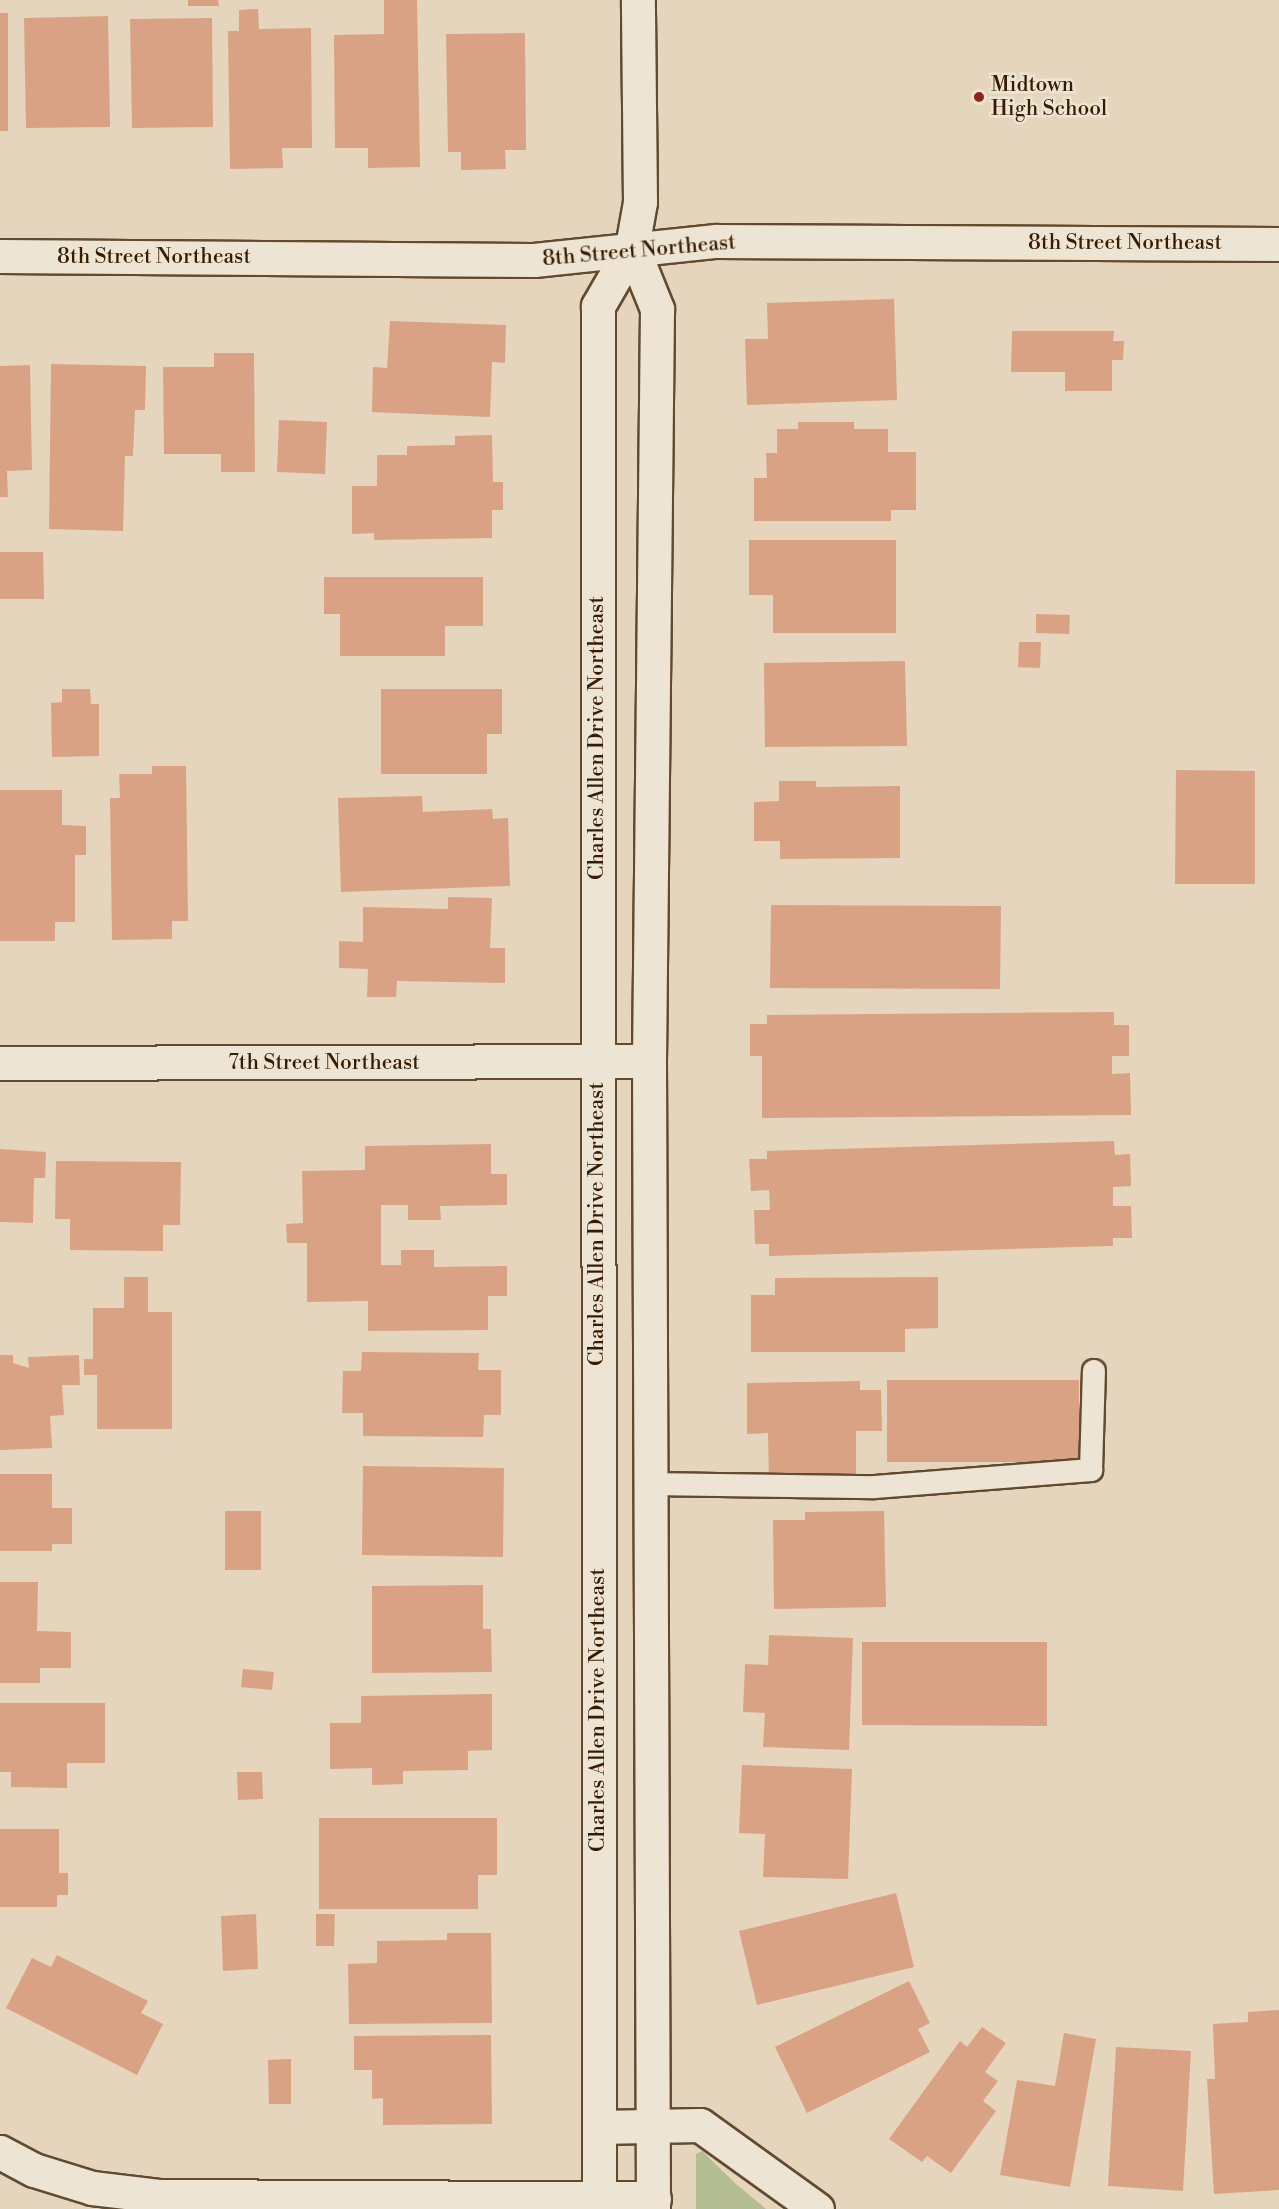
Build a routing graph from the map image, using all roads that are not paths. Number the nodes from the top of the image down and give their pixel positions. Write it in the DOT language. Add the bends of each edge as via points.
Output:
graph roads {
  1 [pos="638,0"];
  2 [pos="1279,244"];
  3 [pos="632,247"];
  4 [pos="0,256"];
  5 [pos="649,1061"];
  6 [pos="0,1063"];
  7 [pos="596,1063"];
  8 [pos="1094,1371"];
  9 [pos="650,1484"];
  10 [pos="599,2127"];
  11 [pos="656,2127"];
  12 [pos="0,2152"];
  13 [pos="599,2204"];
  14 [pos="653,2204"];
  15 [pos="817,2209"];
  1 -- 3 [label="street, Charles Allen Drive Northeast" via="640,202"];
  2 -- 3 [label="street, 8th Street Northeast" via="716,241"];
  3 -- 4 [label="street, 8th Street Northeast" via="534,260"];
  3 -- 5 [label="street" via="657,309"];
  3 -- 7 [label="street, Charles Allen Drive Northeast" via="598,306"];
  5 -- 7 [label="street, 7th Street Northeast"];
  5 -- 9 [label="street"];
  6 -- 7 [label="street, 7th Street Northeast"];
  7 -- 10 [label="street, Charles Allen Drive Northeast"];
  8 -- 9 [label="lane" via="1091,1470 875,1487"];
  9 -- 11 [label="street"];
  10 -- 11 [label="street"];
  10 -- 13 [label="street, Charles Allen Drive Northeast"];
  11 -- 14 [label="street"];
  11 -- 15 [label="street" via="700,2125"];
  12 -- 13 [label="street" via="34,2170 92,2188 159,2196"];
  13 -- 14 [label="street"];
}
